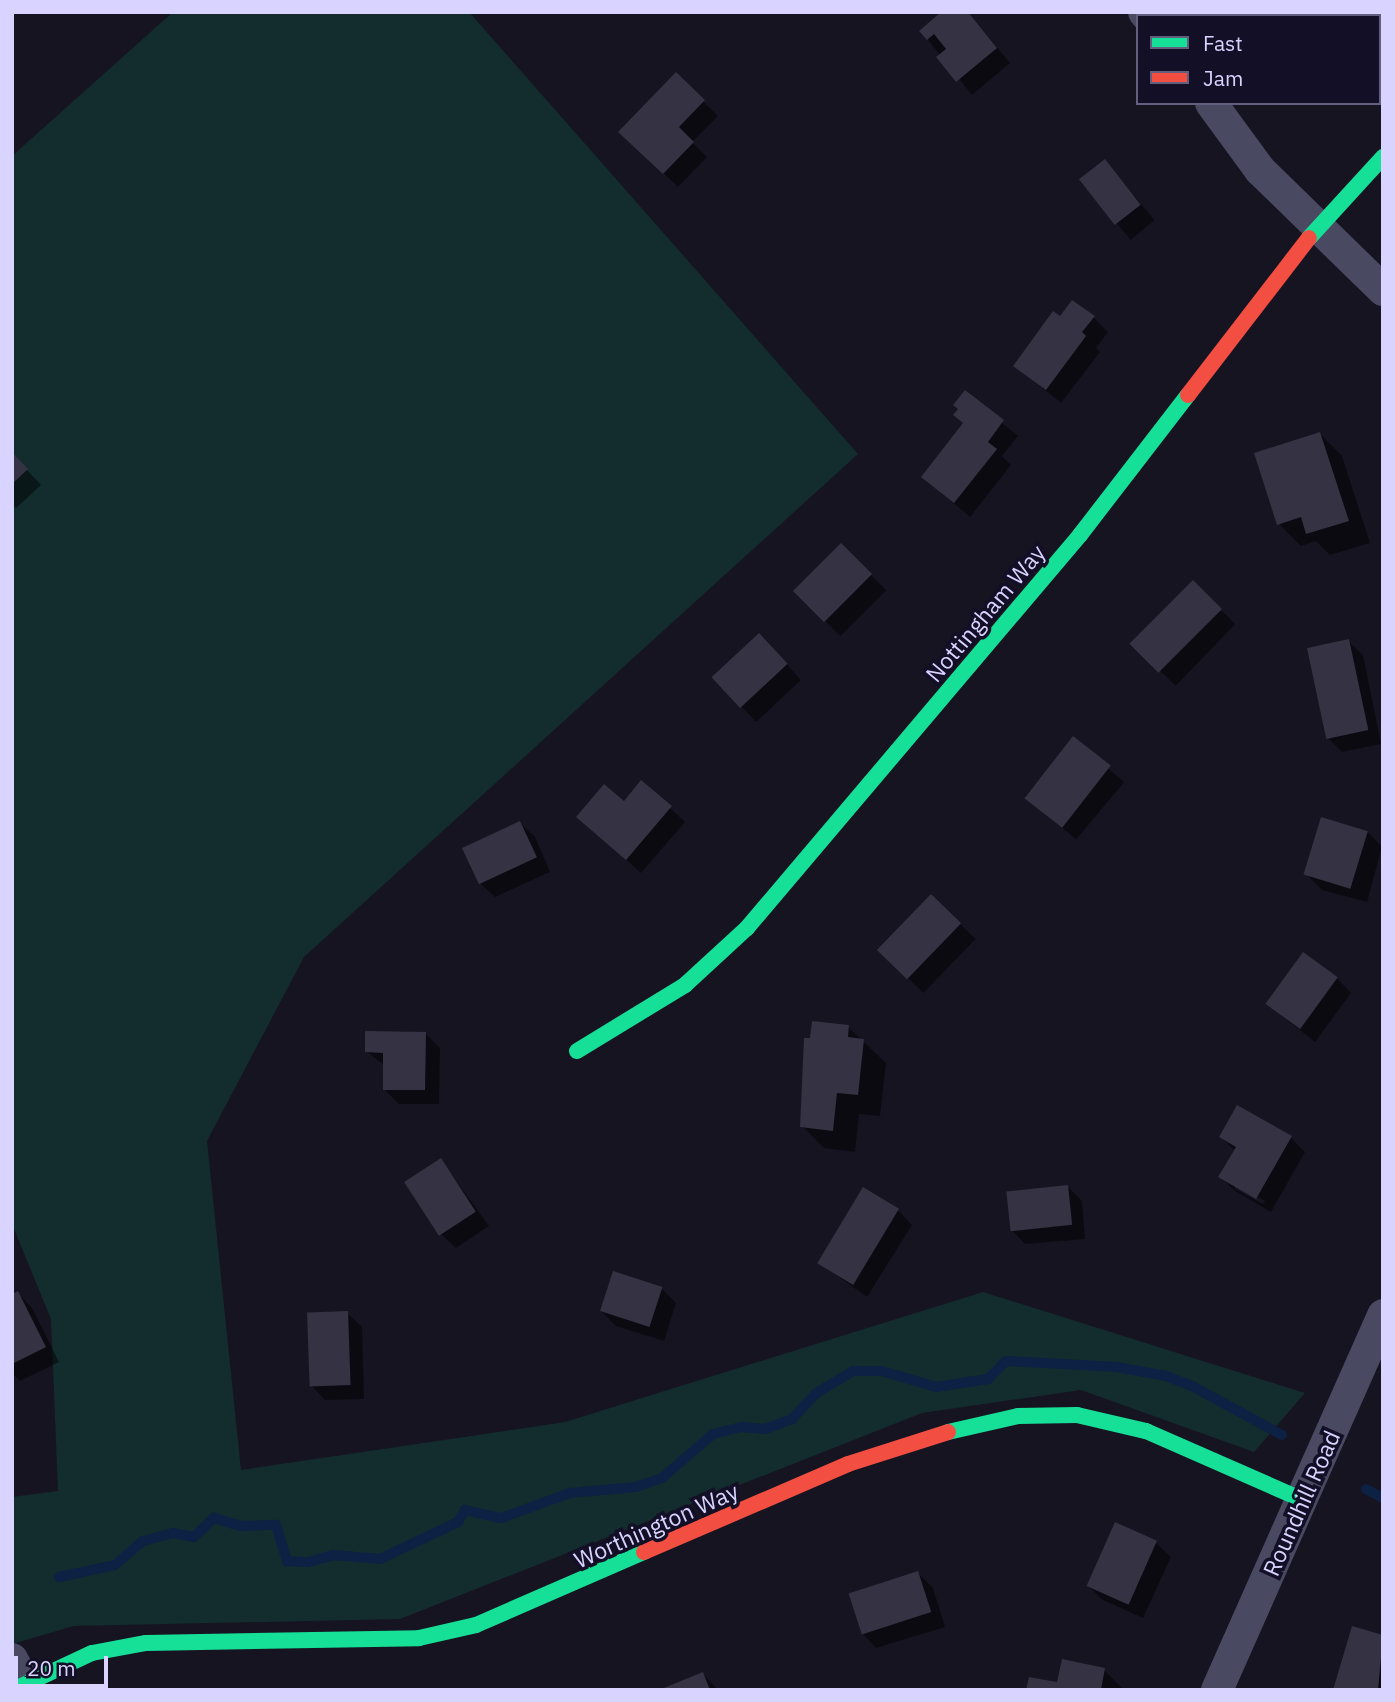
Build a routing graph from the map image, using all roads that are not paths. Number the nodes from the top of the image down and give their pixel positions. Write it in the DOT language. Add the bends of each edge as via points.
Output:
graph roads {
  1 [pos="1212,105"];
  2 [pos="1383,158"];
  3 [pos="1315,229"];
  4 [pos="1383,290"];
  5 [pos="577,1051"];
  6 [pos="1383,1315"];
  7 [pos="1303,1500"];
  8 [pos="17,1677"];
  9 [pos="1217,1690"];
  1 -- 3 [label="street" via="1260,170"];
  2 -- 3 [label="street, Nottingham Way"];
  3 -- 4 [label="street"];
  3 -- 5 [label="street, Nottingham Way" via="1080,535 756,918 685,985"];
  6 -- 7 [label="street, Roundhill Road"];
  7 -- 8 [label="street, Worthington Way" via="1146,1431 1077,1415 1017,1416 944,1433 848,1464 476,1625 419,1638 361,1642 146,1643 92,1653"];
  7 -- 9 [label="street, Roundhill Road"];
}
